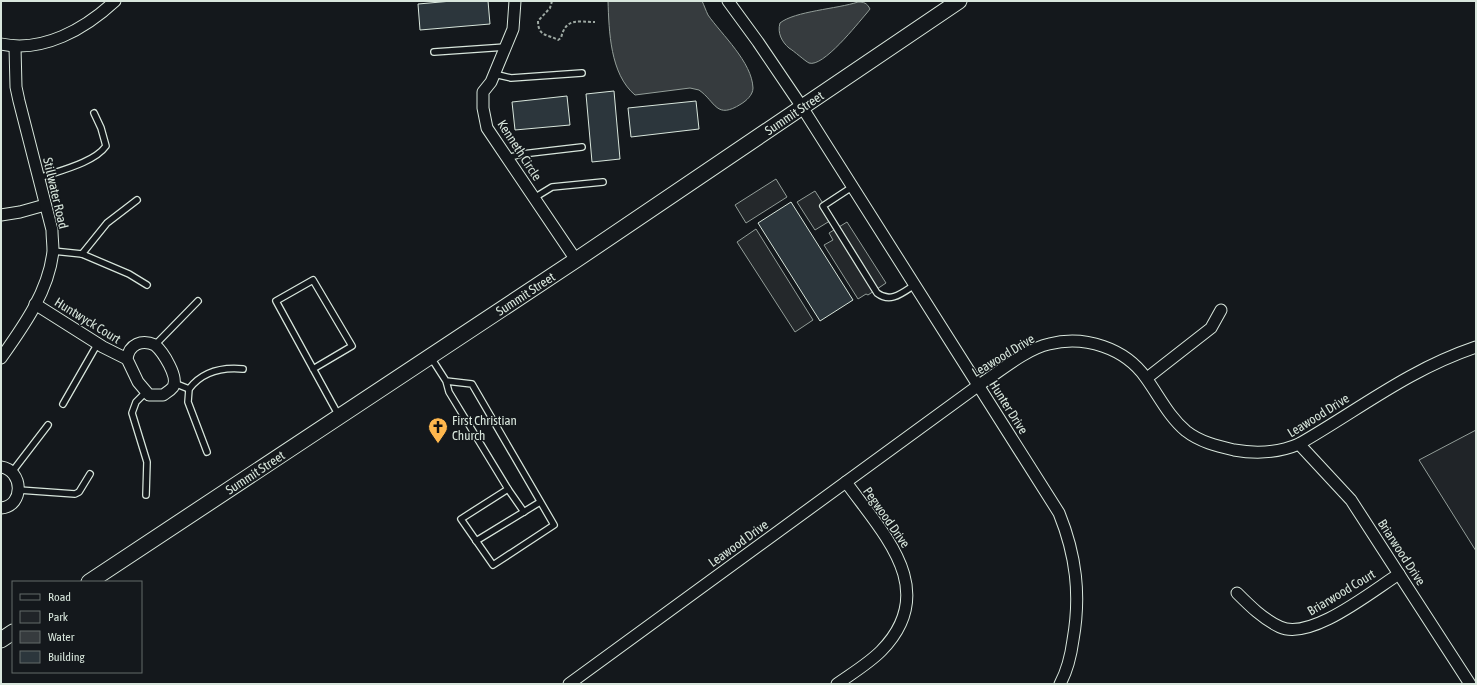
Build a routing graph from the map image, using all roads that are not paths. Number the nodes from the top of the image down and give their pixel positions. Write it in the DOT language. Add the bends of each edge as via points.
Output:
graph roads {
  1 [pos="114,1"];
  2 [pos="516,1"];
  3 [pos="728,1"];
  4 [pos="959,1"];
  5 [pos="1,44"];
  6 [pos="15,47"];
  7 [pos="506,47"];
  8 [pos="434,52"];
  9 [pos="582,73"];
  10 [pos="494,74"];
  11 [pos="802,107"];
  12 [pos="94,113"];
  13 [pos="582,148"];
  14 [pos="507,158"];
  15 [pos="38,178"];
  16 [pos="603,182"];
  17 [pos="852,187"];
  18 [pos="534,198"];
  19 [pos="137,200"];
  20 [pos="45,205"];
  21 [pos="1,215"];
  22 [pos="53,251"];
  23 [pos="82,254"];
  24 [pos="576,260"];
  25 [pos="147,285"];
  26 [pos="914,286"];
  27 [pos="198,301"];
  28 [pos="35,304"];
  29 [pos="1221,310"];
  30 [pos="98,343"];
  31 [pos="155,345"];
  32 [pos="1476,347"];
  33 [pos="430,356"];
  34 [pos="1,358"];
  35 [pos="127,359"];
  36 [pos="243,369"];
  37 [pos="313,369"];
  38 [pos="1147,378"];
  39 [pos="446,380"];
  40 [pos="174,383"];
  41 [pos="979,385"];
  42 [pos="189,389"];
  43 [pos="146,392"];
  44 [pos="63,404"];
  45 [pos="340,416"];
  46 [pos="48,425"];
  47 [pos="1299,444"];
  48 [pos="207,452"];
  49 [pos="1,468"];
  50 [pos="12,472"];
  51 [pos="90,474"];
  52 [pos="846,482"];
  53 [pos="508,489"];
  54 [pos="19,490"];
  55 [pos="146,495"];
  56 [pos="540,502"];
  57 [pos="1,508"];
  58 [pos="524,512"];
  59 [pos="476,541"];
  60 [pos="1399,574"];
  61 [pos="91,581"];
  62 [pos="1237,593"];
  63 [pos="12,633"];
  64 [pos="1,640"];
  65 [pos="1063,683"];
  66 [pos="569,684"];
  67 [pos="837,684"];
  68 [pos="1470,684"];
  1 -- 6 [label="street" via="99,16 62,37"];
  2 -- 7 [label="street, Kenneth Circle" via="513,29"];
  3 -- 11 [label="street"];
  4 -- 11 [label="main road, Summit Street"];
  5 -- 6 [label="street"];
  6 -- 15 [label="street, Stillwater Road" via="16,87"];
  7 -- 8 [label="lane"];
  7 -- 10 [label="street, Kenneth Circle"];
  9 -- 10 [label="lane" via="511,78"];
  10 -- 14 [label="street, Kenneth Circle" via="483,92 483,108 487,128"];
  11 -- 17 [label="street, Hunter Drive"];
  11 -- 24 [label="main road, Summit Street"];
  12 -- 15 [label="lane" via="105,140 106,146 103,150 91,159"];
  13 -- 14 [label="lane"];
  14 -- 18 [label="street, Kenneth Circle"];
  15 -- 20 [label="street, Stillwater Road"];
  16 -- 18 [label="lane" via="552,187"];
  17 -- 26 [label="street, Hunter Drive"];
  17 -- 26 [label="lane" via="823,206 877,293 882,297 898,297"];
  18 -- 24 [label="street, Kenneth Circle"];
  19 -- 23 [label="lane" via="107,223"];
  20 -- 21 [label="street"];
  20 -- 22 [label="street, Stillwater Road" via="52,230"];
  22 -- 23 [label="lane"];
  22 -- 28 [label="street, Stillwater Road" via="44,285"];
  23 -- 25 [label="lane" via="129,274"];
  24 -- 33 [label="main road, Summit Street"];
  26 -- 41 [label="street, Hunter Drive"];
  27 -- 31 [label="lane"];
  28 -- 30 [label="street, Huntwyck Court"];
  28 -- 34 [label="street, Stillwater Road"];
  29 -- 38 [label="street" via="1211,328"];
  30 -- 35 [label="street, Huntwyck Court"];
  30 -- 44 [label="lane"];
  31 -- 35 [label="street, Huntwyck Court" via="143,342 137,344 128,353"];
  31 -- 40 [label="street" via="171,369"];
  32 -- 47 [label="street, Leawood Drive" via="1424,368 1398,382"];
  33 -- 39 [label="lane"];
  33 -- 45 [label="main road, Summit Street"];
  35 -- 43 [label="street, Huntwyck Court"];
  36 -- 42 [label="lane" via="221,368 205,376"];
  37 -- 37 [label="lane" via="276,301 313,280 352,346"];
  37 -- 45 [label="lane"];
  38 -- 41 [label="street, Leawood Drive" via="1120,354 1104,346 1068,340 1047,344 1026,354"];
  38 -- 47 [label="street, Leawood Drive" via="1176,421 1187,432 1202,441 1244,452 1266,453 1286,450"];
  39 -- 53 [label="lane" via="448,392"];
  39 -- 56 [label="lane" via="472,384"];
  40 -- 42 [label="lane"];
  40 -- 43 [label="street" via="163,395 152,396"];
  41 -- 52 [label="street, Leawood Drive"];
  41 -- 65 [label="street, Hunter Drive" via="1059,513 1071,548 1077,582 1077,617"];
  42 -- 48 [label="lane" via="188,402"];
  43 -- 55 [label="lane" via="136,402 132,413 147,462"];
  45 -- 61 [label="main road, Summit Street"];
  46 -- 50 [label="lane"];
  47 -- 60 [label="street, Briarwood Drive" via="1351,500"];
  49 -- 50 [label="street"];
  50 -- 54 [label="street"];
  51 -- 54 [label="lane" via="75,494"];
  52 -- 66 [label="street, Leawood Drive"];
  52 -- 67 [label="street, Pegwood Drive" via="897,553 906,582 906,601 902,618 893,637 880,652"];
  53 -- 58 [label="lane"];
  53 -- 59 [label="lane" via="461,519"];
  54 -- 57 [label="street" via="14,502"];
  56 -- 58 [label="lane"];
  56 -- 59 [label="lane" via="554,525 492,565"];
  58 -- 59 [label="lane"];
  60 -- 62 [label="street, Briarwood Court" via="1314,627 1296,630 1281,628 1254,611"];
  60 -- 68 [label="street, Briarwood Drive"];
  63 -- 64 [label="main road"];
}
